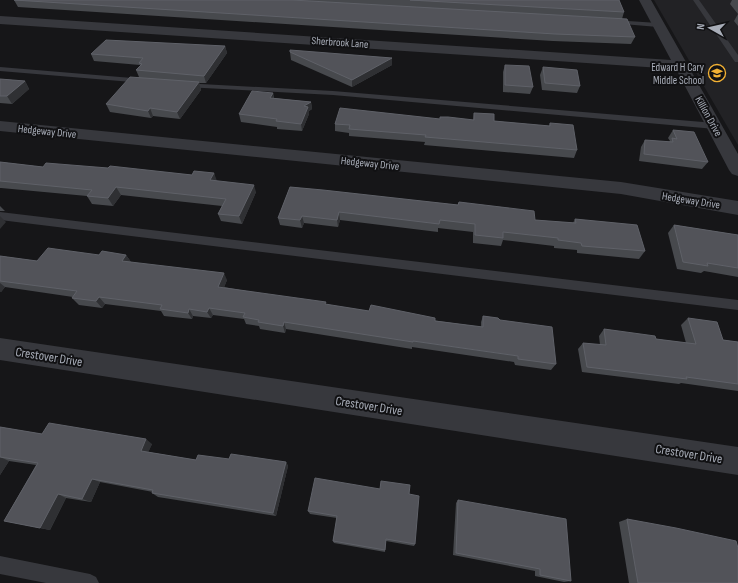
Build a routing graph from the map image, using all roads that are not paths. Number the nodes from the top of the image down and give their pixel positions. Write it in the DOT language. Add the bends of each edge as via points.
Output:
graph roads {
  1 [pos="645,0"];
  2 [pos="696,0"];
  3 [pos="0,20"];
  4 [pos="605,22"];
  5 [pos="658,24"];
  6 [pos="738,60"];
  7 [pos="680,65"];
  8 [pos="0,68"];
  9 [pos="149,82"];
  10 [pos="173,84"];
  11 [pos="0,126"];
  12 [pos="715,126"];
  13 [pos="738,170"];
  14 [pos="738,208"];
  15 [pos="0,216"];
  16 [pos="738,305"];
  17 [pos="0,349"];
  18 [pos="738,461"];
  19 [pos="0,565"];
  20 [pos="90,583"];
  1 -- 5 [label="street, Killion Drive"];
  2 -- 6 [label="lane"];
  3 -- 7 [label="street, Sherbrook Lane"];
  4 -- 5 [label="lane"];
  5 -- 7 [label="street, Killion Drive"];
  7 -- 12 [label="street, Killion Drive"];
  8 -- 9 [label="lane"];
  10 -- 12 [label="lane" via="333,93"];
  11 -- 14 [label="street, Hedgeway Drive" via="621,188"];
  12 -- 13 [label="street, Killion Drive"];
  15 -- 16 [label="lane"];
  17 -- 18 [label="street, Crestover Drive"];
  19 -- 20 [label="lane"];
}
